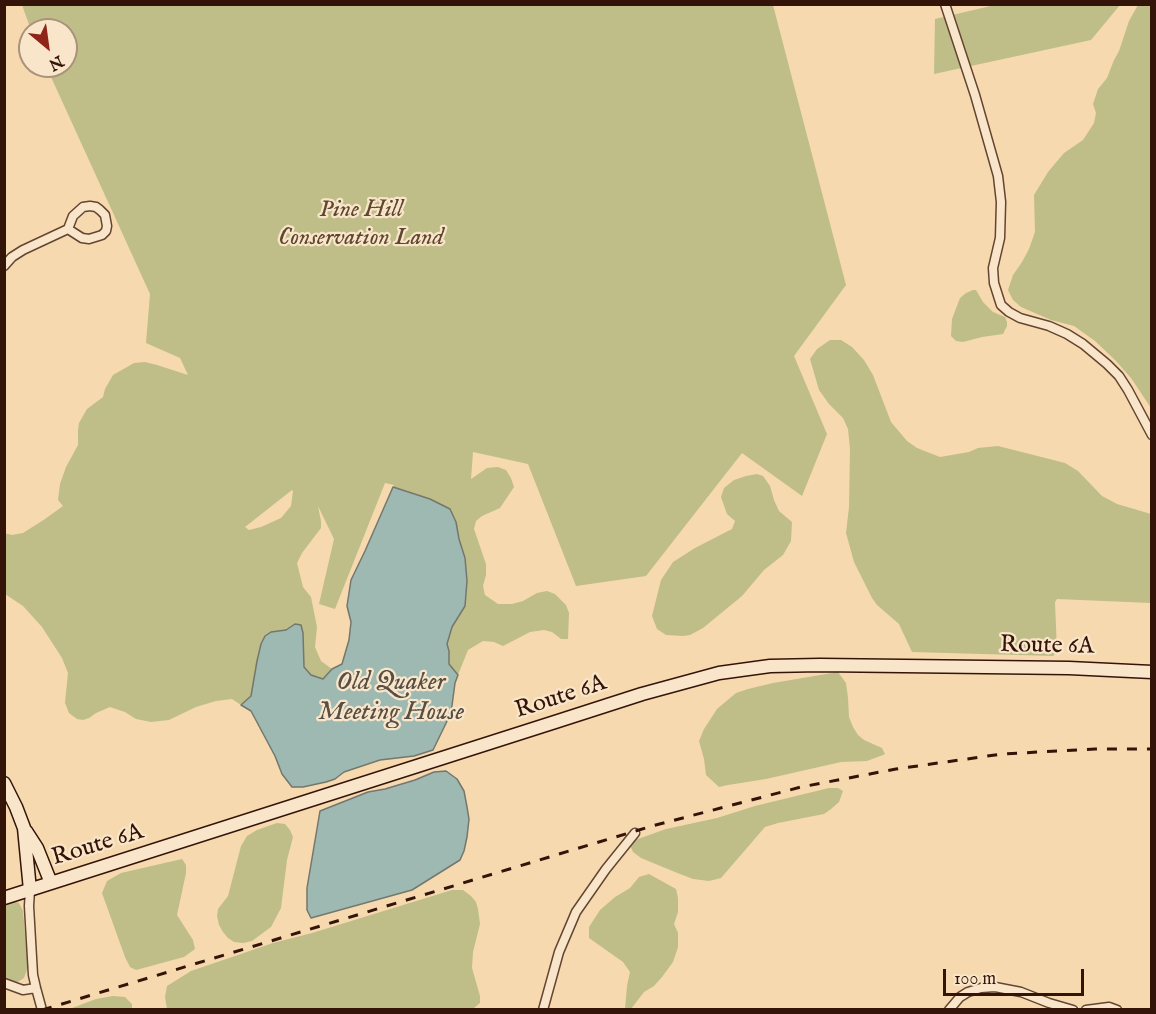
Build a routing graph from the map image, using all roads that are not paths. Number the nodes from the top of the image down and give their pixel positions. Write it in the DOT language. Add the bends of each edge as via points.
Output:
graph roads {
  1 [pos="945,4"];
  2 [pos="68,229"];
  3 [pos="4,266"];
  4 [pos="1152,435"];
  5 [pos="1152,672"];
  6 [pos="4,783"];
  7 [pos="24,828"];
  8 [pos="635,832"];
  9 [pos="51,883"];
  10 [pos="30,890"];
  11 [pos="4,898"];
  12 [pos="4,983"];
  13 [pos="36,988"];
  14 [pos="42,1010"];
  15 [pos="543,1010"];
  16 [pos="949,1010"];
  17 [pos="1072,1010"];
  18 [pos="1086,1010"];
  19 [pos="1117,1010"];
  1 -- 4 [label="street" via="998,176 1000,238 993,268 1001,305 1020,318 1067,334 1107,364 1128,390"];
  2 -- 2 [label="street" via="73,216 83,207 96,207 107,221 106,231 89,239"];
  2 -- 3 [label="street" via="23,250"];
  5 -- 9 [label="main road, Route 6A" via="820,665 719,673"];
  6 -- 7 [label="main road"];
  7 -- 9 [label="main road"];
  7 -- 10 [label="main road"];
  8 -- 15 [label="street" via="576,912 559,952"];
  9 -- 10 [label="main road, Route 6A"];
  10 -- 11 [label="main road, Route 6A"];
  10 -- 13 [label="street"];
  12 -- 13 [label="street" via="23,990"];
  13 -- 14 [label="street"];
  16 -- 17 [label="street" via="969,992 995,987"];
  18 -- 19 [label="street"];
}
